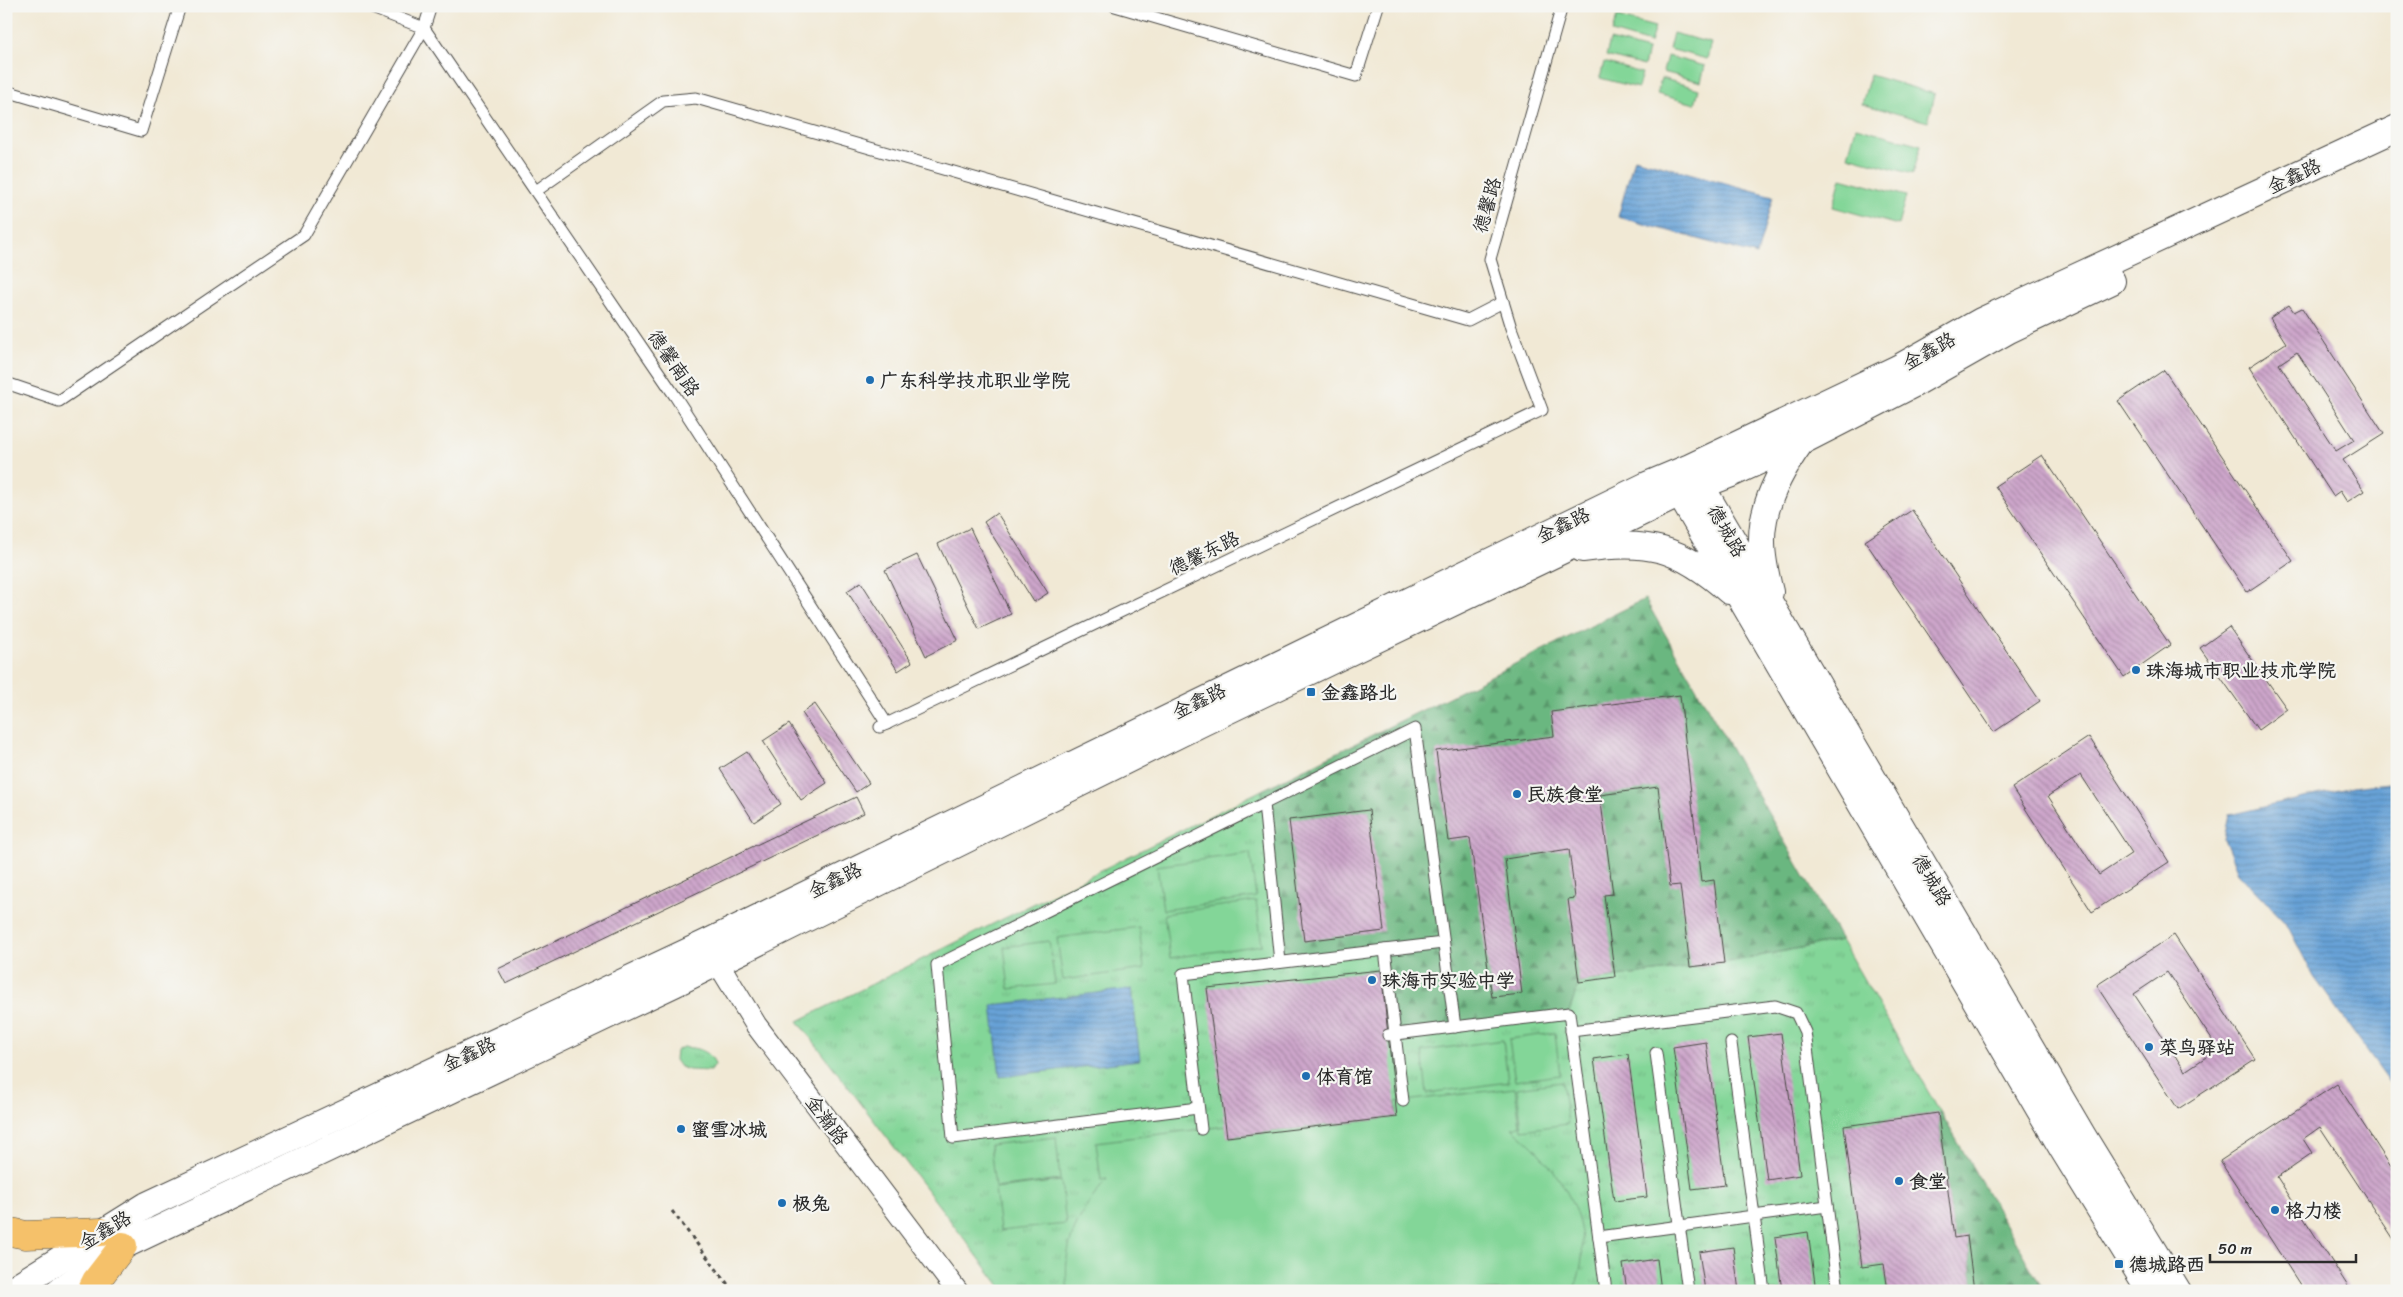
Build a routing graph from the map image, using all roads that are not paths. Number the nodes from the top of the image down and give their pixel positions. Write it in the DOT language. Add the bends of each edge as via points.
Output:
graph roads {
  1 [pos="180,6"];
  2 [pos="367,6"];
  3 [pos="431,6"];
  4 [pos="1115,6"];
  5 [pos="1378,6"];
  6 [pos="1562,6"];
  7 [pos="424,28"];
  8 [pos="6,91"];
  9 [pos="2397,128"];
  10 [pos="2397,145"];
  11 [pos="536,191"];
  12 [pos="1502,302"];
  13 [pos="6,383"];
  14 [pos="1542,410"];
  15 [pos="1801,442"];
  16 [pos="1685,481"];
  17 [pos="1562,552"];
  18 [pos="1745,605"];
  19 [pos="1774,613"];
  20 [pos="884,725"];
  21 [pos="1264,804"];
  22 [pos="1443,943"];
  23 [pos="1385,950"];
  24 [pos="712,953"];
  25 [pos="1280,962"];
  26 [pos="1455,1027"];
  27 [pos="1571,1031"];
  28 [pos="1392,1035"];
  29 [pos="1731,1044"];
  30 [pos="1656,1053"];
  31 [pos="1403,1101"];
  32 [pos="1198,1108"];
  33 [pos="1201,1129"];
  34 [pos="1827,1206"];
  35 [pos="1755,1216"];
  36 [pos="1679,1226"];
  37 [pos="6,1231"];
  38 [pos="1599,1237"];
  39 [pos="112,1239"];
  40 [pos="9,1291"];
  41 [pos="59,1291"];
  42 [pos="91,1291"];
  43 [pos="957,1291"];
  44 [pos="1606,1291"];
  45 [pos="1688,1291"];
  46 [pos="1764,1291"];
  47 [pos="1838,1291"];
  48 [pos="2150,1291"];
  49 [pos="2178,1291"];
  1 -- 8 [label="lane" via="141,131"];
  2 -- 7 [label="lane"];
  3 -- 7 [label="lane"];
  4 -- 5 [label="lane" via="1356,76"];
  6 -- 12 [label="lane, 德馨路" via="1490,258"];
  7 -- 11 [label="lane, 德馨南路"];
  7 -- 13 [label="lane" via="304,236 59,400"];
  9 -- 16 [label="street, 金鑫路" via="1981,322"];
  10 -- 15 [label="street, 金鑫路" via="2009,330 1914,384"];
  11 -- 12 [label="lane" via="663,101 696,98 1468,320"];
  11 -- 20 [label="lane, 德馨南路" via="675,396"];
  12 -- 14 [label="lane, 德馨路"];
  14 -- 20 [label="lane, 德馨东路"];
  15 -- 16 [label="street, 金鑫路"];
  15 -- 19 [label="street" via="1787,462 1765,512 1762,542"];
  16 -- 17 [label="street, 金鑫路"];
  16 -- 18 [label="street, 德城路"];
  16 -- 19 [label="street, 德城路"];
  16 -- 24 [label="street, 金鑫路" via="1638,489 1219,692"];
  17 -- 18 [label="street" via="1613,545 1661,548 1683,556 1707,572"];
  17 -- 24 [label="street, 金鑫路"];
  18 -- 48 [label="street, 德城路" via="2063,1150"];
  19 -- 49 [label="street, 德城路"];
  21 -- 22 [label="lane" via="1415,730"];
  21 -- 25 [label="lane"];
  21 -- 32 [label="lane" via="937,965 953,1138"];
  22 -- 23 [label="lane"];
  22 -- 26 [label="lane"];
  23 -- 25 [label="lane"];
  23 -- 28 [label="lane"];
  24 -- 39 [label="street, 金鑫路"];
  24 -- 43 [label="street, 金瀚路" via="756,1026"];
  25 -- 32 [label="lane" via="1182,974"];
  26 -- 27 [label="lane" via="1569,1013"];
  26 -- 28 [label="lane"];
  27 -- 34 [label="lane" via="1774,1006 1796,1013 1805,1032"];
  27 -- 38 [label="lane"];
  28 -- 31 [label="lane"];
  29 -- 35 [label="lane"];
  30 -- 36 [label="lane"];
  32 -- 33 [label="lane"];
  34 -- 35 [label="lane"];
  34 -- 47 [label="lane"];
  35 -- 36 [label="lane"];
  35 -- 46 [label="lane"];
  36 -- 38 [label="lane"];
  36 -- 45 [label="lane"];
  37 -- 39 [label="main road"];
  38 -- 44 [label="lane"];
  39 -- 40 [label="street, 金鑫路"];
  39 -- 41 [label="street, 金鑫路"];
  39 -- 42 [label="main road"];
}
